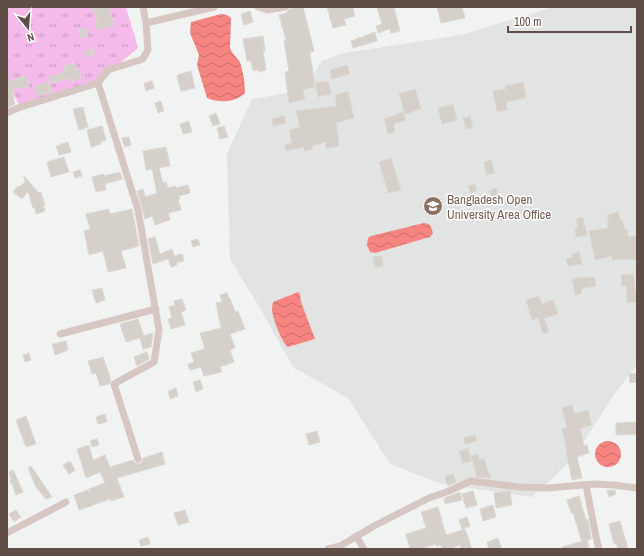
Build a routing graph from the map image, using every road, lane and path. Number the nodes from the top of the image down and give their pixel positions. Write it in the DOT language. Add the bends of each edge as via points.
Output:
graph roads {
  1 [pos="143,7"];
  2 [pos="214,7"];
  3 [pos="258,7"];
  4 [pos="285,7"];
  5 [pos="146,23"];
  6 [pos="98,83"];
  7 [pos="7,112"];
  8 [pos="156,310"];
  9 [pos="60,334"];
  10 [pos="138,459"];
  11 [pos="586,485"];
  12 [pos="637,488"];
  13 [pos="66,502"];
  14 [pos="7,533"];
  15 [pos="356,536"];
  16 [pos="328,549"];
  17 [pos="364,549"];
  18 [pos="599,549"];
  1 -- 5 [label="street"];
  2 -- 5 [label="street"];
  3 -- 4 [label="street" via="268,10"];
  5 -- 6 [label="street" via="148,50 143,58 108,70"];
  6 -- 7 [label="street"];
  6 -- 8 [label="street" via="138,210"];
  8 -- 9 [label="street"];
  8 -- 10 [label="street" via="159,330 154,362 114,384"];
  11 -- 12 [label="street"];
  11 -- 15 [label="street" via="519,488 471,481 429,498"];
  11 -- 18 [label="street"];
  13 -- 14 [label="street"];
  15 -- 16 [label="street" via="340,546"];
  15 -- 17 [label="street"];
}
